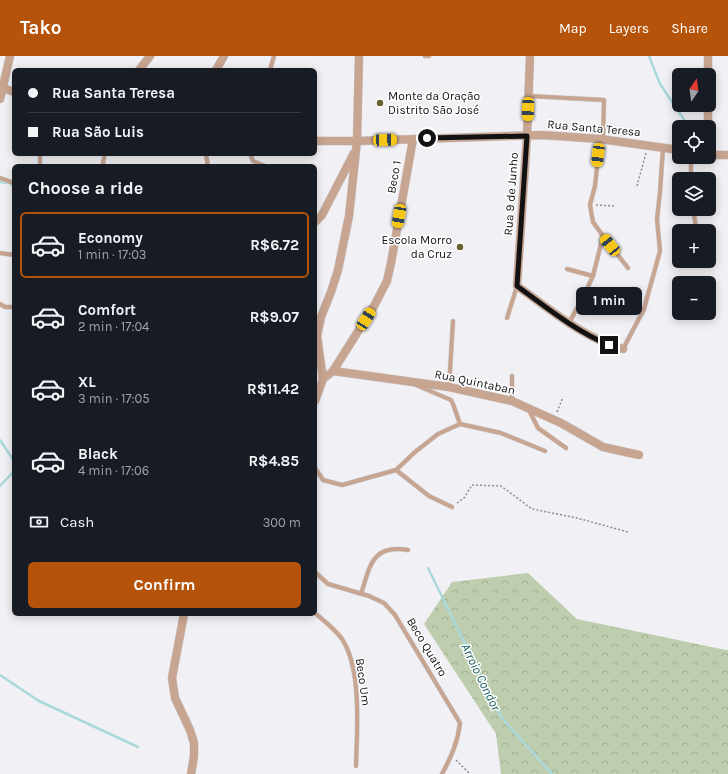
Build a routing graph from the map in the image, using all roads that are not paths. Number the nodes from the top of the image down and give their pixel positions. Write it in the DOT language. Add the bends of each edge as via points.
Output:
graph roads {
  1 [pos="10,56"];
  2 [pos="150,56"];
  3 [pos="224,56"];
  4 [pos="274,56"];
  5 [pos="359,56"];
  6 [pos="425,56"];
  7 [pos="429,56"];
  8 [pos="530,56"];
  9 [pos="708,56"];
  10 [pos="4,68"];
  11 [pos="141,68"];
  12 [pos="217,68"];
  13 [pos="271,68"];
  14 [pos="708,68"];
  15 [pos="3,88"];
  16 [pos="12,91"];
  17 [pos="528,96"];
  18 [pos="0,99"];
  19 [pos="527,136"];
  20 [pos="413,139"];
  21 [pos="602,139"];
  22 [pos="317,141"];
  23 [pos="357,141"];
  24 [pos="662,148"];
  25 [pos="672,149"];
  26 [pos="356,151"];
  27 [pos="716,155"];
  28 [pos="728,155"];
  29 [pos="251,156"];
  30 [pos="260,164"];
  31 [pos="0,178"];
  32 [pos="12,182"];
  33 [pos="317,220"];
  34 [pos="603,236"];
  35 [pos="0,253"];
  36 [pos="12,255"];
  37 [pos="628,268"];
  38 [pos="567,269"];
  39 [pos="593,276"];
  40 [pos="517,286"];
  41 [pos="0,304"];
  42 [pos="12,307"];
  43 [pos="507,318"];
  44 [pos="453,321"];
  45 [pos="569,323"];
  46 [pos="317,331"];
  47 [pos="317,341"];
  48 [pos="623,349"];
  49 [pos="333,371"];
  50 [pos="512,376"];
  51 [pos="323,379"];
  52 [pos="407,381"];
  53 [pos="449,387"];
  54 [pos="317,388"];
  55 [pos="512,401"];
  56 [pos="528,408"];
  57 [pos="460,424"];
  58 [pos="566,448"];
  59 [pos="545,451"];
  60 [pos="639,455"];
  61 [pos="396,470"];
  62 [pos="317,471"];
  63 [pos="452,507"];
  64 [pos="408,550"];
  65 [pos="317,574"];
  66 [pos="361,594"];
  67 [pos="317,615"];
  68 [pos="184,616"];
  69 [pos="356,766"];
  70 [pos="191,774"];
  71 [pos="442,774"];
  1 -- 10 [label="street"];
  2 -- 11 [label="street"];
  3 -- 12 [label="street"];
  4 -- 13 [label="lane"];
  5 -- 23 [label="street"];
  6 -- 7 [label="lane"];
  8 -- 17 [label="street, Rua 9 de Junho"];
  9 -- 14 [label="street"];
  10 -- 15 [label="street"];
  15 -- 16 [label="street"];
  15 -- 18 [label="street"];
  17 -- 19 [label="street, Rua 9 de Junho"];
  17 -- 21 [label="lane" via="604,100"];
  19 -- 20 [label="street, Rua Santa Teresa"];
  19 -- 21 [label="street, Rua Santa Teresa"];
  19 -- 40 [label="street, Rua 9 de Junho"];
  20 -- 23 [label="street, Rua Santa Teresa"];
  20 -- 49 [label="street, Beco 1" via="387,280 374,306"];
  21 -- 24 [label="street, Rua Santa Teresa"];
  21 -- 34 [label="lane" via="590,205 593,222"];
  22 -- 23 [label="street, Rua Santa Teresa"];
  23 -- 26 [label="street"];
  24 -- 25 [label="street, Rua Santa Teresa"];
  24 -- 48 [label="lane" via="657,219 660,251 644,309"];
  26 -- 33 [label="street"];
  26 -- 46 [label="street" via="349,216 338,270"];
  27 -- 28 [label="street"];
  29 -- 30 [label="lane" via="253,161"];
  31 -- 32 [label="lane"];
  34 -- 37 [label="lane"];
  34 -- 39 [label="lane"];
  35 -- 36 [label="lane"];
  38 -- 39 [label="lane"];
  39 -- 45 [label="lane"];
  40 -- 43 [label="lane"];
  40 -- 45 [label="street"];
  41 -- 42 [label="lane"];
  44 -- 53 [label="lane"];
  45 -- 48 [label="street" via="597,340"];
  47 -- 51 [label="street"];
  49 -- 51 [label="street"];
  49 -- 52 [label="street, Rua Quintaban"];
  50 -- 55 [label="lane"];
  51 -- 54 [label="street"];
  52 -- 53 [label="street, Rua Quintaban"];
  52 -- 57 [label="lane" via="451,400"];
  53 -- 55 [label="street, Rua Quintaban"];
  55 -- 56 [label="street, Rua Quintaban"];
  56 -- 58 [label="lane" via="538,428"];
  56 -- 60 [label="street, Rua Quintaban" via="603,447"];
  57 -- 59 [label="lane" via="501,433"];
  57 -- 61 [label="lane" via="438,434"];
  61 -- 62 [label="lane" via="342,485 323,480"];
  61 -- 63 [label="lane" via="429,496"];
  64 -- 66 [label="lane" via="388,550 374,558"];
  65 -- 66 [label="lane, Beco Quatro" via="328,584"];
  66 -- 71 [label="lane, Beco Quatro" via="384,603 395,614 460,723 452,756"];
  67 -- 69 [label="lane, Beco Um" via="341,638 350,655 358,704"];
  68 -- 70 [label="street" via="172,678 175,698 194,744"];
}
